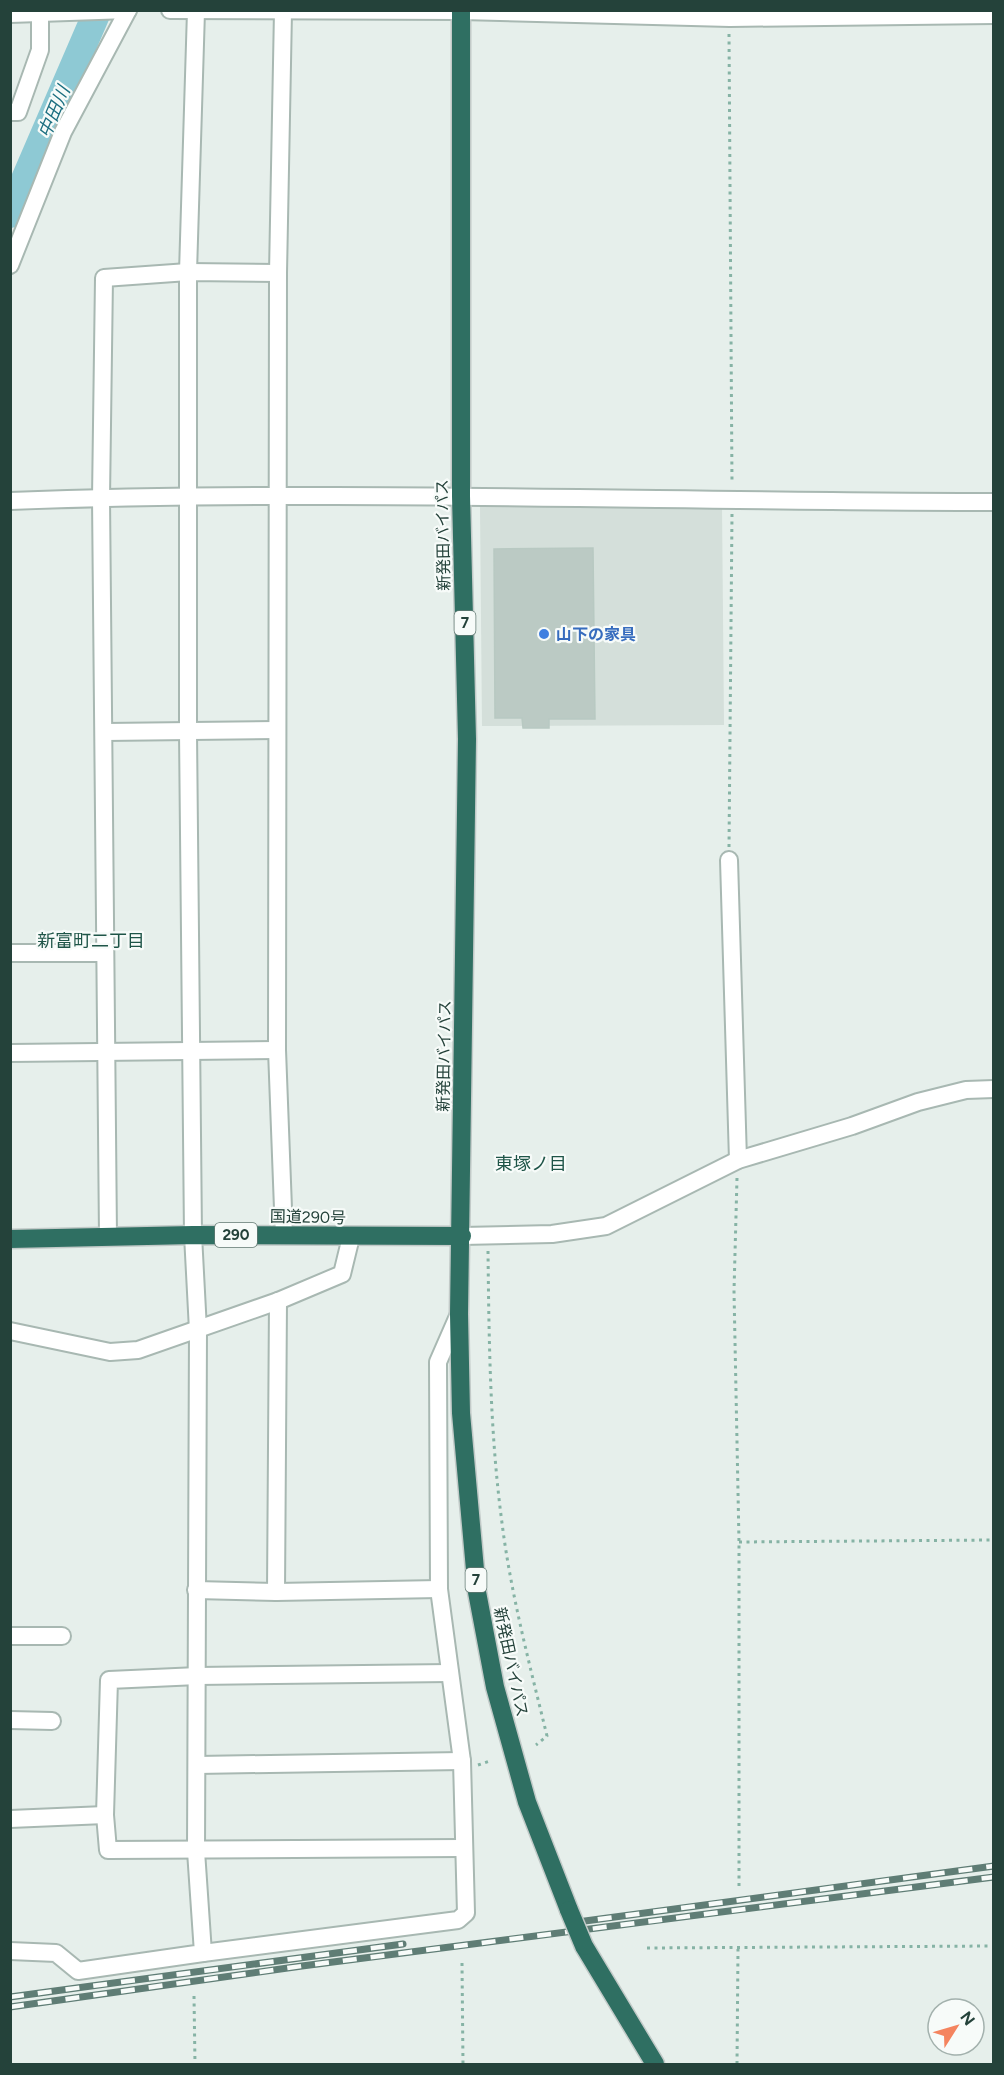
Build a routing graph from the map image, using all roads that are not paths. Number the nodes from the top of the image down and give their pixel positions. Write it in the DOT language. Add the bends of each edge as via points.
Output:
graph roads {
  1 [pos="128,10"];
  2 [pos="170,10"];
  3 [pos="196,10"];
  4 [pos="282,11"];
  5 [pos="461,11"];
  6 [pos="40,12"];
  7 [pos="10,14"];
  8 [pos="730,14"];
  9 [pos="986,14"];
  10 [pos="10,112"];
  11 [pos="10,265"];
  12 [pos="188,272"];
  13 [pos="278,273"];
  14 [pos="461,496"];
  15 [pos="101,498"];
  16 [pos="189,498"];
  17 [pos="277,498"];
  18 [pos="10,501"];
  19 [pos="993,502"];
  20 [pos="277,730"];
  21 [pos="105,732"];
  22 [pos="188,732"];
  23 [pos="729,860"];
  24 [pos="10,952"];
  25 [pos="104,953"];
  26 [pos="278,1050"];
  27 [pos="192,1052"];
  28 [pos="10,1053"];
  29 [pos="105,1053"];
  30 [pos="993,1089"];
  31 [pos="738,1160"];
  32 [pos="193,1235"];
  33 [pos="284,1235"];
  34 [pos="108,1236"];
  35 [pos="462,1236"];
  36 [pos="351,1237"];
  37 [pos="10,1239"];
  38 [pos="278,1301"];
  39 [pos="459,1314"];
  40 [pos="198,1330"];
  41 [pos="10,1331"];
  42 [pos="439,1589"];
  43 [pos="196,1590"];
  44 [pos="276,1592"];
  45 [pos="10,1636"];
  46 [pos="62,1636"];
  47 [pos="450,1673"];
  48 [pos="198,1676"];
  49 [pos="10,1720"];
  50 [pos="52,1721"];
  51 [pos="462,1761"];
  52 [pos="197,1765"];
  53 [pos="105,1815"];
  54 [pos="10,1819"];
  55 [pos="462,1848"];
  56 [pos="196,1851"];
  57 [pos="10,1951"];
  58 [pos="203,1953"];
  59 [pos="656,2064"];
  1 -- 6 [label="street"];
  1 -- 11 [label="street" via="63,132"];
  2 -- 3 [label="street"];
  3 -- 4 [label="street"];
  3 -- 12 [label="street"];
  4 -- 5 [label="street"];
  4 -- 13 [label="street"];
  5 -- 8 [label="street"];
  5 -- 14 [label="highway, 新発田バイパス / 7"];
  6 -- 7 [label="street"];
  6 -- 10 [label="street" via="40,50 18,112"];
  8 -- 9 [label="street"];
  12 -- 13 [label="street"];
  12 -- 15 [label="street" via="104,278"];
  12 -- 16 [label="street"];
  13 -- 17 [label="street"];
  14 -- 17 [label="street"];
  14 -- 19 [label="street"];
  14 -- 35 [label="highway, 新発田バイパス / 7" via="467,739"];
  15 -- 16 [label="street"];
  15 -- 18 [label="street"];
  15 -- 21 [label="street"];
  16 -- 17 [label="street"];
  16 -- 22 [label="street"];
  17 -- 20 [label="street"];
  20 -- 22 [label="street"];
  20 -- 26 [label="street"];
  21 -- 22 [label="street"];
  21 -- 25 [label="street"];
  22 -- 27 [label="street"];
  23 -- 31 [label="street"];
  24 -- 25 [label="street"];
  25 -- 29 [label="street"];
  26 -- 27 [label="street"];
  26 -- 33 [label="street"];
  27 -- 29 [label="street"];
  27 -- 32 [label="street"];
  28 -- 29 [label="street"];
  29 -- 34 [label="street"];
  30 -- 31 [label="street" via="966,1090 918,1102"];
  31 -- 35 [label="street" via="606,1226 552,1234"];
  32 -- 33 [label="highway, 国道290号 / 290"];
  32 -- 34 [label="highway, 国道290号 / 290"];
  32 -- 40 [label="street"];
  33 -- 36 [label="highway, 国道290号 / 290"];
  34 -- 37 [label="highway, 国道290号 / 290"];
  35 -- 36 [label="highway, 国道290号 / 290"];
  35 -- 39 [label="highway, 新発田バイパス / 7"];
  36 -- 38 [label="street" via="342,1274"];
  38 -- 40 [label="street"];
  38 -- 44 [label="street"];
  39 -- 42 [label="street" via="438,1362"];
  39 -- 59 [label="highway, 新発田バイパス / 7, bridge" via="463,1447 477,1592 510,1747 527,1802 584,1946"];
  40 -- 41 [label="street" via="138,1350 110,1352"];
  40 -- 43 [label="street"];
  42 -- 44 [label="street"];
  42 -- 47 [label="street"];
  43 -- 44 [label="street"];
  43 -- 48 [label="street"];
  45 -- 46 [label="street"];
  47 -- 48 [label="street"];
  47 -- 51 [label="street"];
  48 -- 52 [label="street"];
  48 -- 53 [label="street" via="109,1680"];
  49 -- 50 [label="street"];
  51 -- 52 [label="street"];
  51 -- 55 [label="street"];
  52 -- 56 [label="street"];
  53 -- 54 [label="street"];
  53 -- 56 [label="street" via="108,1850"];
  55 -- 56 [label="street"];
  55 -- 58 [label="street" via="466,1913 458,1920"];
  56 -- 58 [label="street"];
  57 -- 58 [label="street" via="56,1953 78,1971"];
}
